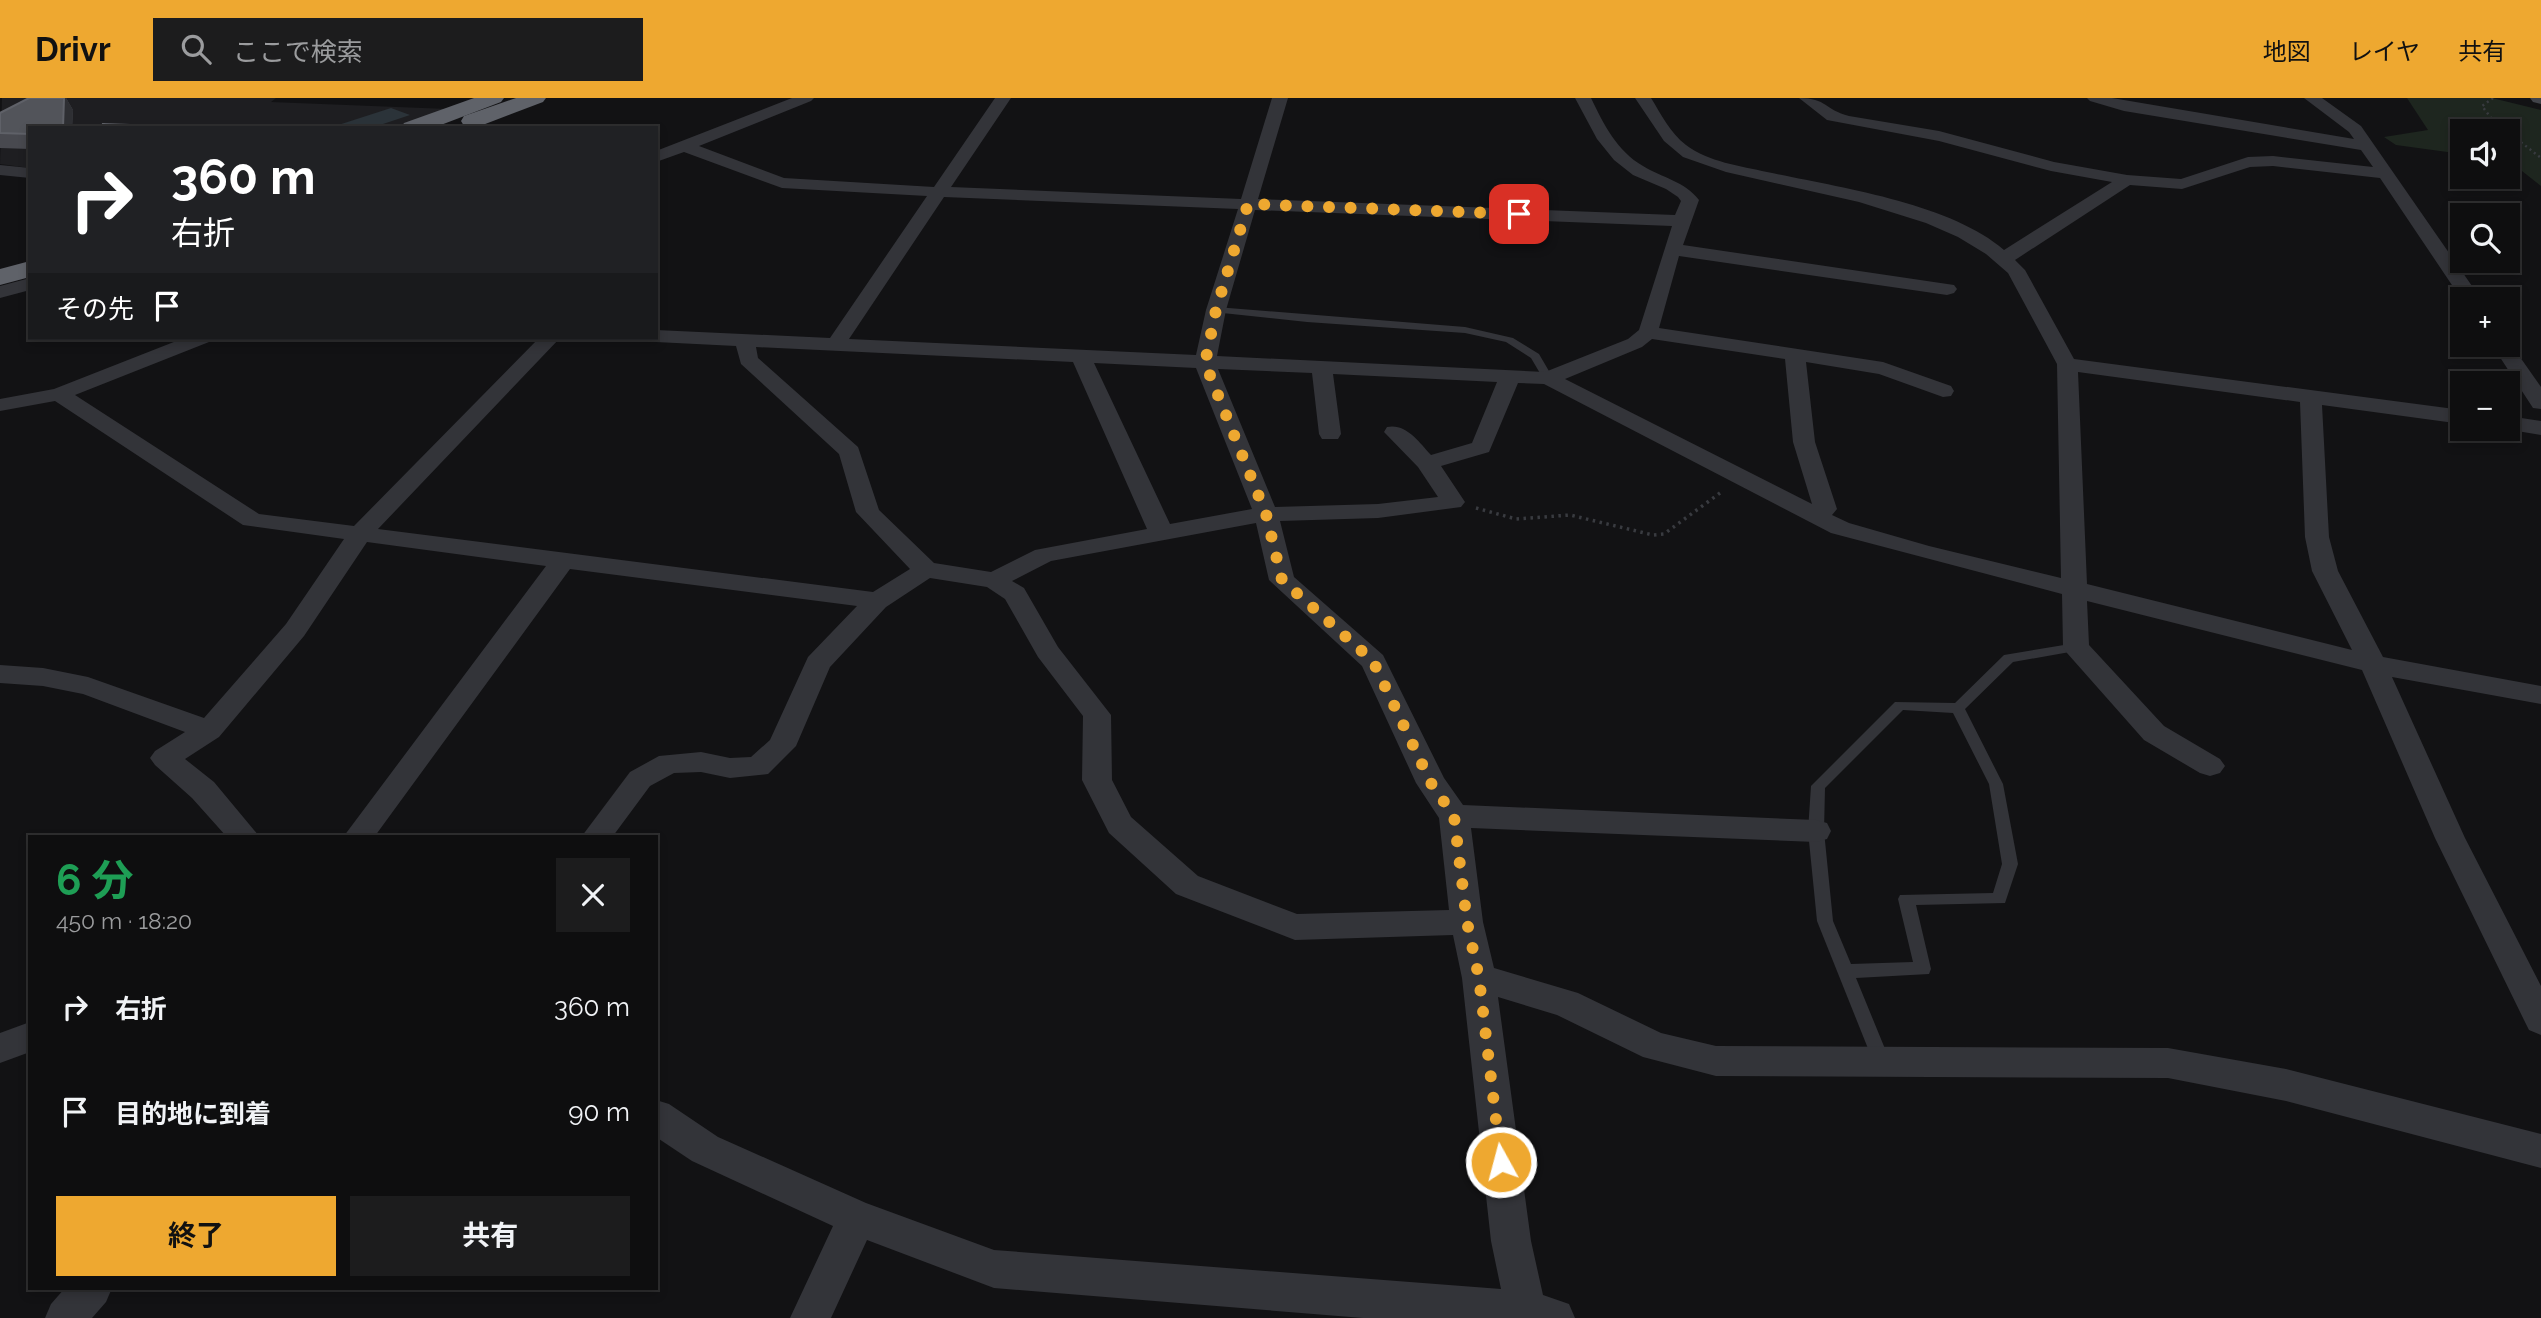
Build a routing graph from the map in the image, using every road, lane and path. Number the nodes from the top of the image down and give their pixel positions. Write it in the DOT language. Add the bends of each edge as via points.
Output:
graph roads {
  1 [pos="494,98"];
  2 [pos="536,98"];
  3 [pos="806,98"];
  4 [pos="1003,98"];
  5 [pos="1280,98"];
  6 [pos="1583,98"];
  7 [pos="1643,98"];
  8 [pos="1807,98"];
  9 [pos="2095,98"];
  10 [pos="2312,98"];
  11 [pos="2493,98"];
  12 [pos="2492,119"];
  13 [pos="417,126"];
  14 [pos="459,126"];
  15 [pos="2520,141"];
  16 [pos="684,146"];
  17 [pos="2367,146"];
  18 [pos="658,156"];
  19 [pos="2541,158"];
  20 [pos="0,170"];
  21 [pos="28,173"];
  22 [pos="2388,174"];
  23 [pos="2127,180"];
  24 [pos="940,192"];
  25 [pos="1248,204"];
  26 [pos="1681,221"];
  27 [pos="1672,249"];
  28 [pos="28,257"];
  29 [pos="2004,258"];
  30 [pos="0,264"];
  31 [pos="28,270"];
  32 [pos="0,277"];
  33 [pos="28,285"];
  34 [pos="2463,287"];
  35 [pos="1947,289"];
  36 [pos="0,292"];
  37 [pos="1216,310"];
  38 [pos="1648,332"];
  39 [pos="658,336"];
  40 [pos="197,340"];
  41 [pos="549,340"];
  42 [pos="745,340"];
  43 [pos="835,345"];
  44 [pos="1796,354"];
  45 [pos="1081,357"];
  46 [pos="2510,357"];
  47 [pos="1205,363"];
  48 [pos="2067,364"];
  49 [pos="1322,367"];
  50 [pos="1510,376"];
  51 [pos="1548,378"];
  52 [pos="1943,391"];
  53 [pos="59,394"];
  54 [pos="2311,397"];
  55 [pos="2541,403"];
  56 [pos="0,405"];
  57 [pos="2450,415"];
  58 [pos="2520,425"];
  59 [pos="2541,428"];
  60 [pos="1395,432"];
  61 [pos="1330,434"];
  62 [pos="1427,463"];
  63 [pos="1740,478"];
  64 [pos="1453,502"];
  65 [pos="1266,514"];
  66 [pos="1816,515"];
  67 [pos="360,534"];
  68 [pos="1162,534"];
  69 [pos="562,562"];
  70 [pos="926,570"];
  71 [pos="994,580"];
  72 [pos="2073,590"];
  73 [pos="877,601"];
  74 [pos="2076,647"];
  75 [pos="2373,664"];
  76 [pos="0,674"];
  77 [pos="2541,695"];
  78 [pos="1958,708"];
  79 [pos="209,730"];
  80 [pos="2210,766"];
  81 [pos="1454,816"];
  82 [pos="1816,831"];
  83 [pos="243,835"];
  84 [pos="360,835"];
  85 [pos="598,835"];
  86 [pos="1467,922"];
  87 [pos="1844,971"];
  88 [pos="1479,978"];
  89 [pos="2541,1020"];
  90 [pos="28,1038"];
  91 [pos="0,1048"];
  92 [pos="1881,1060"];
  93 [pos="658,1117"];
  94 [pos="2541,1151"];
  95 [pos="857,1219"];
  96 [pos="90,1290"];
  97 [pos="1540,1314"];
  98 [pos="65,1318"];
  99 [pos="810,1318"];
  1 -- 13 [label="highway"];
  2 -- 14 [label="highway"];
  3 -- 16 [label="street"];
  4 -- 24 [label="street"];
  5 -- 25 [label="street"];
  6 -- 26 [label="street" via="1604,142 1639,171 1680,188 1690,200"];
  7 -- 29 [label="street" via="1665,135 1684,151 1748,173 1948,225"];
  8 -- 23 [label="street" via="1833,117 1939,136 2051,166"];
  9 -- 17 [label="street"];
  10 -- 17 [label="street" via="2354,129"];
  11 -- 12 [label="path" via="2482,106"];
  15 -- 19 [label="path"];
  16 -- 18 [label="street"];
  16 -- 24 [label="street" via="782,183"];
  17 -- 22 [label="street"];
  20 -- 21 [label="street"];
  22 -- 23 [label="street" via="2273,161 2248,162 2182,184"];
  22 -- 34 [label="street"];
  23 -- 29 [label="street"];
  24 -- 25 [label="street"];
  24 -- 43 [label="street"];
  25 -- 26 [label="street"];
  25 -- 37 [label="street"];
  26 -- 27 [label="street"];
  27 -- 35 [label="street"];
  27 -- 38 [label="street"];
  28 -- 30 [label="highway"];
  29 -- 48 [label="street" via="2016,270"];
  31 -- 32 [label="highway"];
  33 -- 36 [label="street"];
  37 -- 47 [label="street"];
  37 -- 51 [label="lane" via="1465,330 1509,340 1535,356"];
  38 -- 44 [label="street"];
  38 -- 51 [label="street" via="1635,343"];
  39 -- 42 [label="street"];
  40 -- 53 [label="street"];
  41 -- 67 [label="street"];
  42 -- 43 [label="street"];
  42 -- 70 [label="street" via="748,360 850,452 868,512"];
  43 -- 45 [label="street"];
  44 -- 52 [label="street" via="1883,368"];
  44 -- 66 [label="street" via="1804,442 1825,509"];
  45 -- 47 [label="street"];
  45 -- 68 [label="street"];
  46 -- 55 [label="street"];
  47 -- 49 [label="street"];
  47 -- 65 [label="street"];
  48 -- 54 [label="street"];
  48 -- 72 [label="street"];
  49 -- 50 [label="street"];
  49 -- 61 [label="street"];
  50 -- 51 [label="street"];
  50 -- 62 [label="street" via="1481,447"];
  51 -- 63 [label="street"];
  53 -- 56 [label="street"];
  53 -- 67 [label="street" via="252,520"];
  54 -- 57 [label="street"];
  54 -- 75 [label="street" via="2317,537 2325,571"];
  58 -- 59 [label="street"];
  60 -- 62 [label="street"];
  62 -- 64 [label="street"];
  63 -- 64 [label="path" via="1664,534 1653,535 1570,515 1516,519"];
  63 -- 66 [label="street"];
  64 -- 65 [label="street" via="1378,511"];
  65 -- 68 [label="street"];
  65 -- 81 [label="street" via="1282,580 1373,661 1431,783"];
  66 -- 72 [label="street" via="1840,528"];
  67 -- 69 [label="street"];
  67 -- 79 [label="street" via="295,630"];
  68 -- 71 [label="street" via="1044,555"];
  69 -- 73 [label="street"];
  69 -- 84 [label="street"];
  70 -- 71 [label="street"];
  70 -- 73 [label="street"];
  71 -- 86 [label="street" via="1015,594 1048,651 1097,715 1097,780 1120,825 1187,885 1294,927"];
  72 -- 74 [label="street"];
  72 -- 75 [label="street"];
  73 -- 85 [label="street" via="818,663 782,746 758,767 669,762 640,779"];
  74 -- 78 [label="lane" via="2009,658"];
  74 -- 80 [label="street" via="2154,733"];
  75 -- 77 [label="street"];
  75 -- 89 [label="street" via="2450,838"];
  76 -- 79 [label="street" via="88,686"];
  78 -- 82 [label="lane" via="1900,705 1818,786"];
  78 -- 87 [label="lane" via="1996,784 2010,864 1999,899 1906,899 1923,969"];
  79 -- 83 [label="street" via="165,758 203,790"];
  81 -- 82 [label="street"];
  81 -- 86 [label="street"];
  82 -- 87 [label="lane" via="1825,921"];
  86 -- 88 [label="street"];
  87 -- 92 [label="lane"];
  88 -- 92 [label="street" via="1566,1003 1655,1046 1716,1061"];
  88 -- 97 [label="street" via="1511,1241"];
  90 -- 91 [label="street"];
  92 -- 94 [label="street" via="2168,1063 2286,1085"];
  93 -- 95 [label="street" via="705,1149"];
  95 -- 97 [label="street" via="994,1269"];
  95 -- 99 [label="street"];
  96 -- 98 [label="street"];
}
